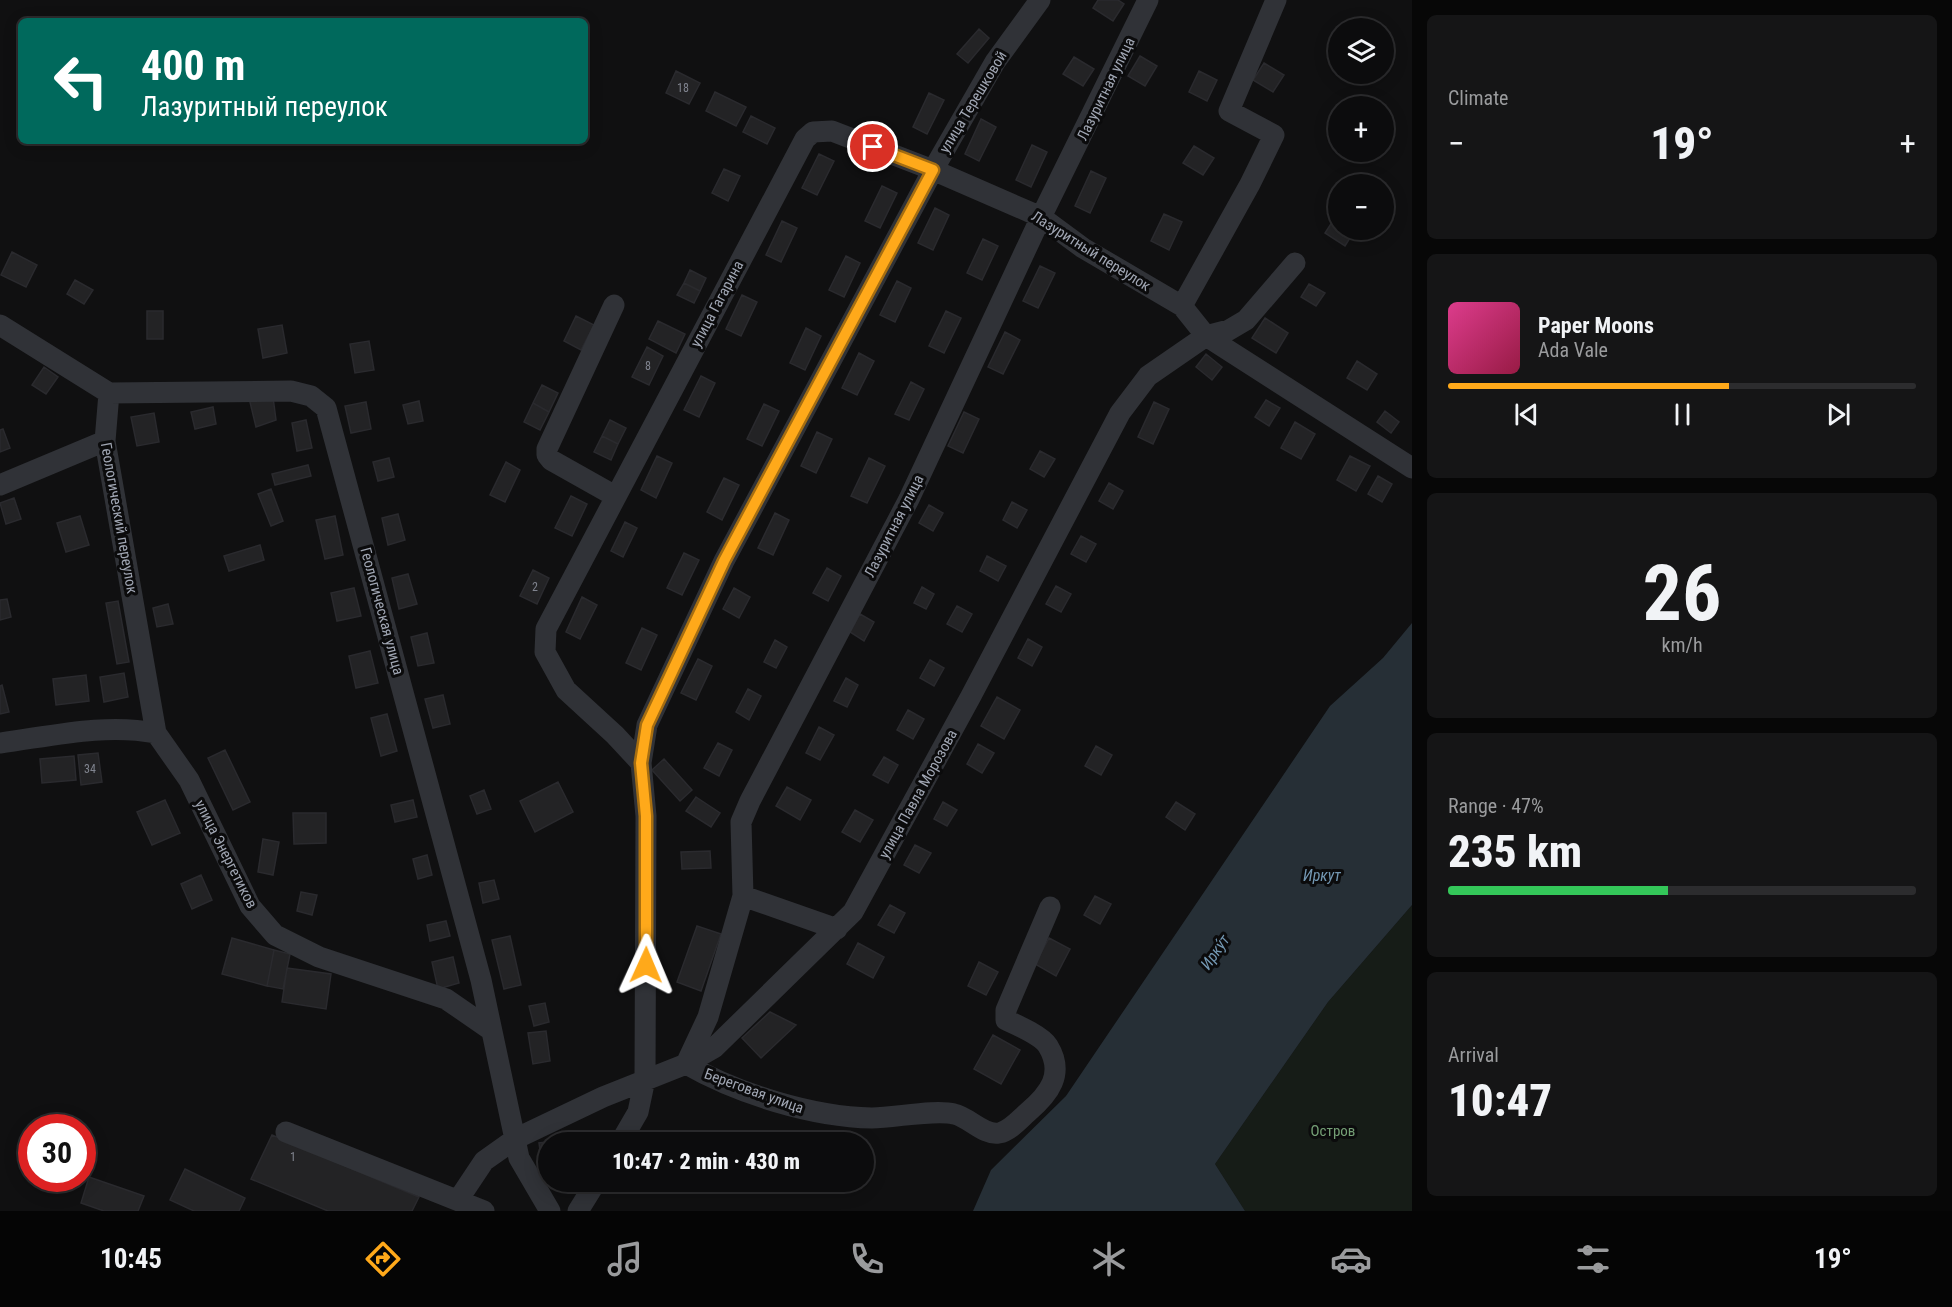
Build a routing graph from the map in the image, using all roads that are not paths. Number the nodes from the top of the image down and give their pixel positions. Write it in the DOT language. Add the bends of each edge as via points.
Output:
graph roads {
  1 [pos="1040,0"];
  2 [pos="1149,0"];
  3 [pos="1276,0"];
  4 [pos="832,131"];
  5 [pos="933,170"];
  6 [pos="1041,218"];
  7 [pos="1295,263"];
  8 [pos="614,305"];
  9 [pos="1182,306"];
  10 [pos="0,325"];
  11 [pos="1206,336"];
  12 [pos="109,393"];
  13 [pos="105,441"];
  14 [pos="1412,468"];
  15 [pos="0,485"];
  16 [pos="615,496"];
  17 [pos="156,733"];
  18 [pos="0,743"];
  19 [pos="641,763"];
  20 [pos="743,896"];
  21 [pos="1050,907"];
  22 [pos="837,929"];
  23 [pos="491,1030"];
  24 [pos="686,1064"];
  25 [pos="645,1079"];
  26 [pos="286,1132"];
  27 [pos="626,1132"];
  28 [pos="515,1139"];
  29 [pos="590,1192"];
  30 [pos="458,1200"];
  31 [pos="484,1211"];
  32 [pos="550,1211"];
  33 [pos="578,1211"];
  1 -- 5 [label="street, улица Терешковой" via="995,62"];
  2 -- 6 [label="street, Лазуритная улица"];
  3 -- 9 [label="street" via="1229,111 1274,135"];
  4 -- 5 [label="street, Лазуритный переулок"];
  4 -- 16 [label="street, улица Гагарина" via="813,132 805,139"];
  5 -- 6 [label="street, Лазуритный переулок"];
  5 -- 19 [label="street, улица Терешковой" via="724,561 647,725"];
  6 -- 9 [label="street, Лазуритный переулок" via="1083,248"];
  6 -- 20 [label="street, Лазуритная улица" via="909,499 750,801 741,822"];
  7 -- 11 [label="street, улица Павла Морозова" via="1246,320"];
  8 -- 16 [label="street" via="547,455"];
  9 -- 11 [label="street, Лазуритный переулок"];
  10 -- 12 [label="street"];
  11 -- 14 [label="street, Лазуритный переулок"];
  11 -- 22 [label="street, улица Павла Морозова" via="1148,375 1120,414 853,912"];
  12 -- 13 [label="street, Геологический переулок"];
  12 -- 23 [label="street, Геологическая улица" via="291,391 311,396 326,408 482,980"];
  13 -- 15 [label="street"];
  13 -- 17 [label="street, Геологический переулок"];
  16 -- 19 [label="street, улица Гагарина" via="546,629 545,652 566,690"];
  17 -- 18 [label="street" via="132,728 97,730"];
  17 -- 23 [label="street, улица Энергетиков" via="189,780 250,906 275,935 319,957 446,999"];
  19 -- 25 [label="street, улица Терешковой" via="646,816"];
  20 -- 22 [label="street"];
  20 -- 24 [label="street, Лазуритная улица" via="708,1017"];
  21 -- 24 [label="street, Береговая улица" via="1006,1010 1006,1020 1048,1045 1055,1081 1042,1101 1002,1133 992,1134 953,1113 872,1118 810,1112 712,1078"];
  22 -- 24 [label="street, улица Павла Морозова" via="714,1048"];
  23 -- 28 [label="street, Геологическая улица"];
  24 -- 25 [label="street, улица Павла Морозова"];
  25 -- 27 [label="street, улица Терешковой" via="638,1112"];
  25 -- 28 [label="street, улица Павла Морозова"];
  26 -- 30 [label="street"];
  28 -- 30 [label="street, улица Павла Морозова" via="484,1161"];
  28 -- 32 [label="street, Геологическая улица" via="519,1158"];
  29 -- 33 [label="street"];
  30 -- 31 [label="street"];
}
